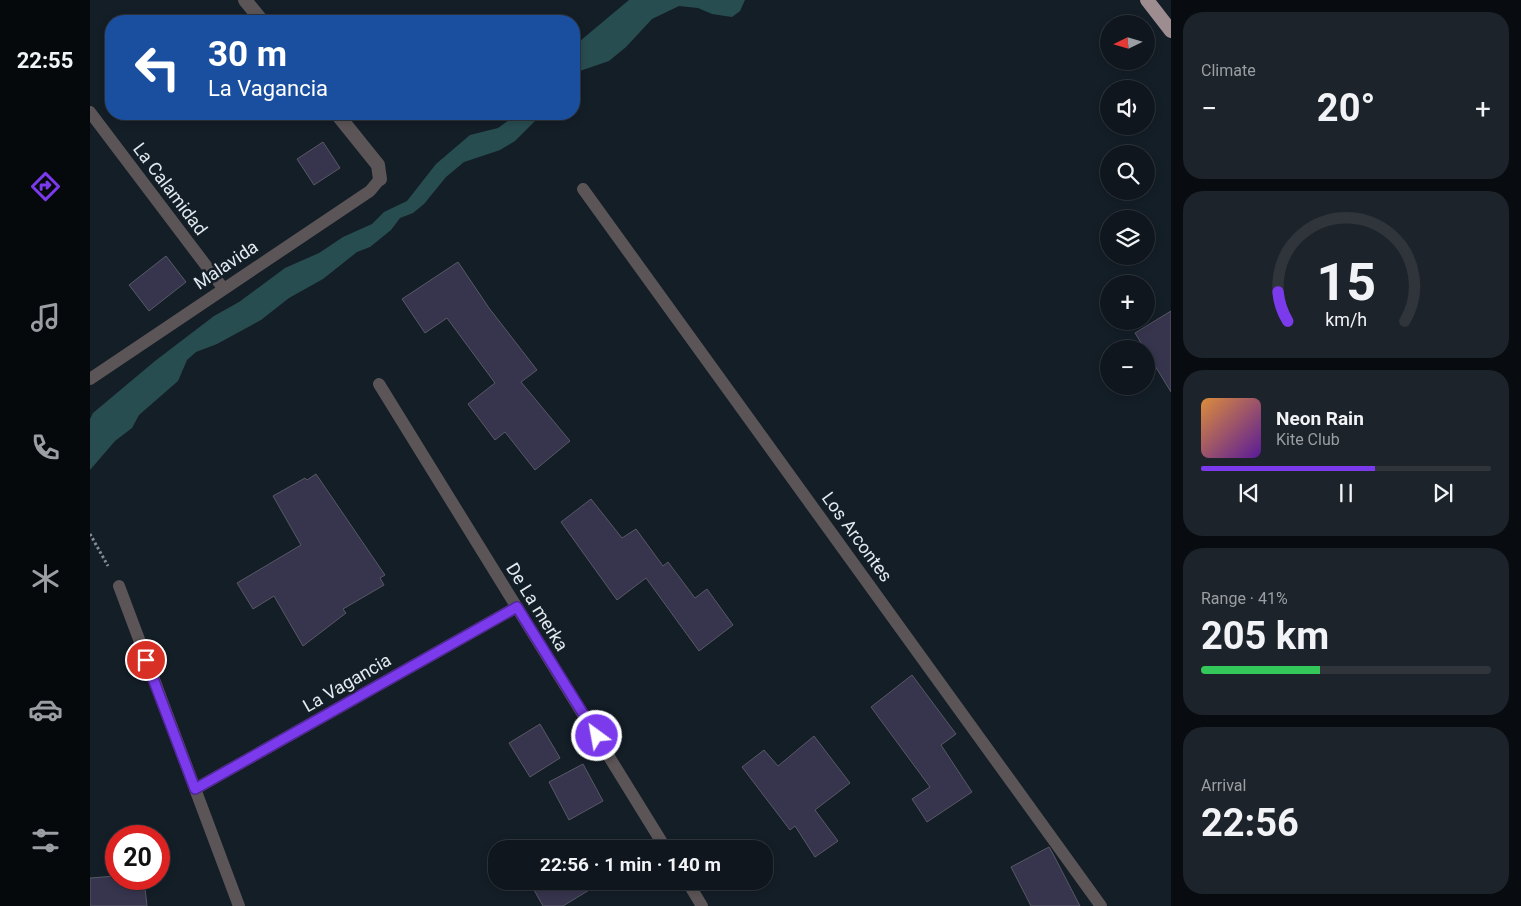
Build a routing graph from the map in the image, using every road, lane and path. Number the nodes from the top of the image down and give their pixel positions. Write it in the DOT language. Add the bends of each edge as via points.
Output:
graph roads {
  1 [pos="245,0"];
  2 [pos="1147,0"];
  3 [pos="257,15"];
  4 [pos="1171,31"];
  5 [pos="90,112"];
  6 [pos="341,120"];
  7 [pos="380,179"];
  8 [pos="583,189"];
  9 [pos="223,288"];
  10 [pos="90,379"];
  11 [pos="379,384"];
  12 [pos="90,534"];
  13 [pos="119,586"];
  14 [pos="517,607"];
  15 [pos="195,789"];
  16 [pos="660,840"];
  17 [pos="692,890"];
  18 [pos="239,906"];
  19 [pos="702,906"];
  20 [pos="1101,906"];
  1 -- 3 [label="street"];
  2 -- 4 [label="main road"];
  5 -- 9 [label="lane, La Calamidad"];
  6 -- 7 [label="street" via="378,165"];
  7 -- 9 [label="lane, Malavida" via="370,191"];
  8 -- 20 [label="lane, Los Arcontes"];
  9 -- 10 [label="lane, Malavida"];
  11 -- 14 [label="lane, De La merka"];
  12 -- 13 [label="path"];
  13 -- 15 [label="lane"];
  14 -- 15 [label="lane, La Vagancia"];
  14 -- 16 [label="lane, De La merka"];
  15 -- 18 [label="lane"];
  17 -- 19 [label="lane"];
}
